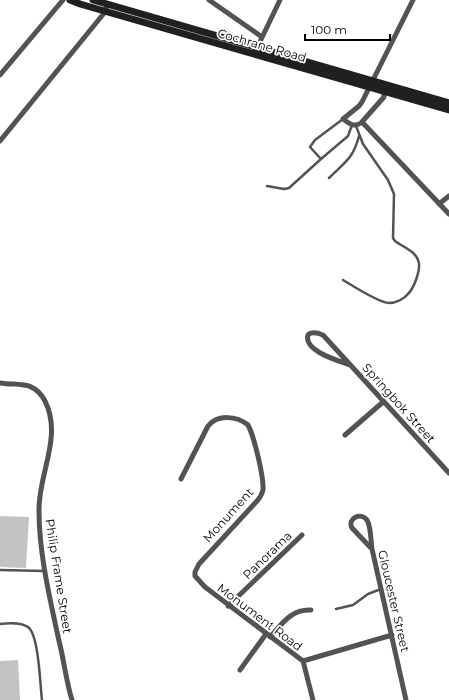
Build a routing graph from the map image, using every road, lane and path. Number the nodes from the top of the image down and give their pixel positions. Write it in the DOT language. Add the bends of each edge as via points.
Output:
graph roads {
  1 [pos="63,0"];
  2 [pos="70,0"];
  3 [pos="93,0"];
  4 [pos="209,0"];
  5 [pos="280,0"];
  6 [pos="413,0"];
  7 [pos="107,4"];
  8 [pos="106,12"];
  9 [pos="262,37"];
  10 [pos="256,51"];
  11 [pos="0,75"];
  12 [pos="371,84"];
  13 [pos="383,84"];
  14 [pos="384,92"];
  15 [pos="449,103"];
  16 [pos="449,110"];
  17 [pos="343,119"];
  18 [pos="362,122"];
  19 [pos="354,125"];
  20 [pos="360,135"];
  21 [pos="0,141"];
  22 [pos="321,159"];
  23 [pos="329,178"];
  24 [pos="267,186"];
  25 [pos="449,196"];
  26 [pos="439,204"];
  27 [pos="449,214"];
  28 [pos="343,280"];
  29 [pos="350,365"];
  30 [pos="0,383"];
  31 [pos="383,402"];
  32 [pos="345,435"];
  33 [pos="449,473"];
  34 [pos="181,479"];
  35 [pos="302,535"];
  36 [pos="372,550"];
  37 [pos="0,570"];
  38 [pos="46,571"];
  39 [pos="196,576"];
  40 [pos="381,589"];
  41 [pos="228,606"];
  42 [pos="336,609"];
  43 [pos="311,610"];
  44 [pos="0,624"];
  45 [pos="392,635"];
  46 [pos="268,636"];
  47 [pos="302,661"];
  48 [pos="240,670"];
  49 [pos="42,700"];
  50 [pos="72,700"];
  51 [pos="312,700"];
  52 [pos="406,700"];
  1 -- 11 [label="street"];
  2 -- 8 [label="street, Cochrane Road"];
  3 -- 7 [label="street, Cochrane Road"];
  4 -- 9 [label="street"];
  5 -- 9 [label="street"];
  6 -- 12 [label="street"];
  7 -- 8 [label="street"];
  7 -- 10 [label="street, Cochrane Road"];
  8 -- 10 [label="street, Cochrane Road"];
  8 -- 21 [label="street"];
  9 -- 10 [label="street"];
  10 -- 12 [label="street, Cochrane Road"];
  12 -- 13 [label="street, Cochrane Road"];
  12 -- 14 [label="street, Cochrane Road"];
  12 -- 17 [label="street" via="359,106"];
  13 -- 14 [label="street"];
  13 -- 15 [label="street, Cochrane Road"];
  14 -- 16 [label="street, Cochrane Road"];
  14 -- 18 [label="street" via="384,97"];
  17 -- 19 [label="street"];
  17 -- 22 [label="lane" via="315,140 310,147"];
  18 -- 19 [label="street"];
  18 -- 26 [label="street"];
  19 -- 20 [label="lane"];
  19 -- 22 [label="lane" via="348,136"];
  20 -- 23 [label="lane" via="352,156"];
  20 -- 28 [label="lane" via="394,194 395,241 415,254 420,267 408,295 390,303"];
  22 -- 24 [label="lane" via="289,188"];
  25 -- 26 [label="street"];
  26 -- 27 [label="street"];
  29 -- 29 [label="street, Springbok Street" via="323,335 308,335 307,341 316,351"];
  29 -- 31 [label="street, Springbok Street"];
  30 -- 38 [label="street, Philip Frame Street" via="26,384 33,388 44,400 51,417 50,446 38,509"];
  31 -- 32 [label="street"];
  31 -- 33 [label="street, Springbok Street"];
  34 -- 39 [label="street, Monument" via="212,421 228,418 248,424 263,484 261,497 199,564"];
  35 -- 41 [label="street, Panorama"];
  36 -- 36 [label="street, Gloucester Street" via="367,520 354,517 350,523 352,528"];
  36 -- 40 [label="street, Gloucester Street"];
  37 -- 38 [label="lane"];
  38 -- 50 [label="street, Philip Frame Street"];
  39 -- 41 [label="street, Monument Road"];
  40 -- 42 [label="lane" via="352,605"];
  40 -- 45 [label="street, Gloucester Street"];
  41 -- 46 [label="street, Monument Road"];
  43 -- 46 [label="street" via="299,610"];
  44 -- 49 [label="lane" via="22,625 33,633"];
  45 -- 47 [label="street"];
  45 -- 52 [label="street, Gloucester Street"];
  46 -- 47 [label="street, Monument Road"];
  46 -- 48 [label="street"];
  47 -- 51 [label="street, Monument Road"];
}
